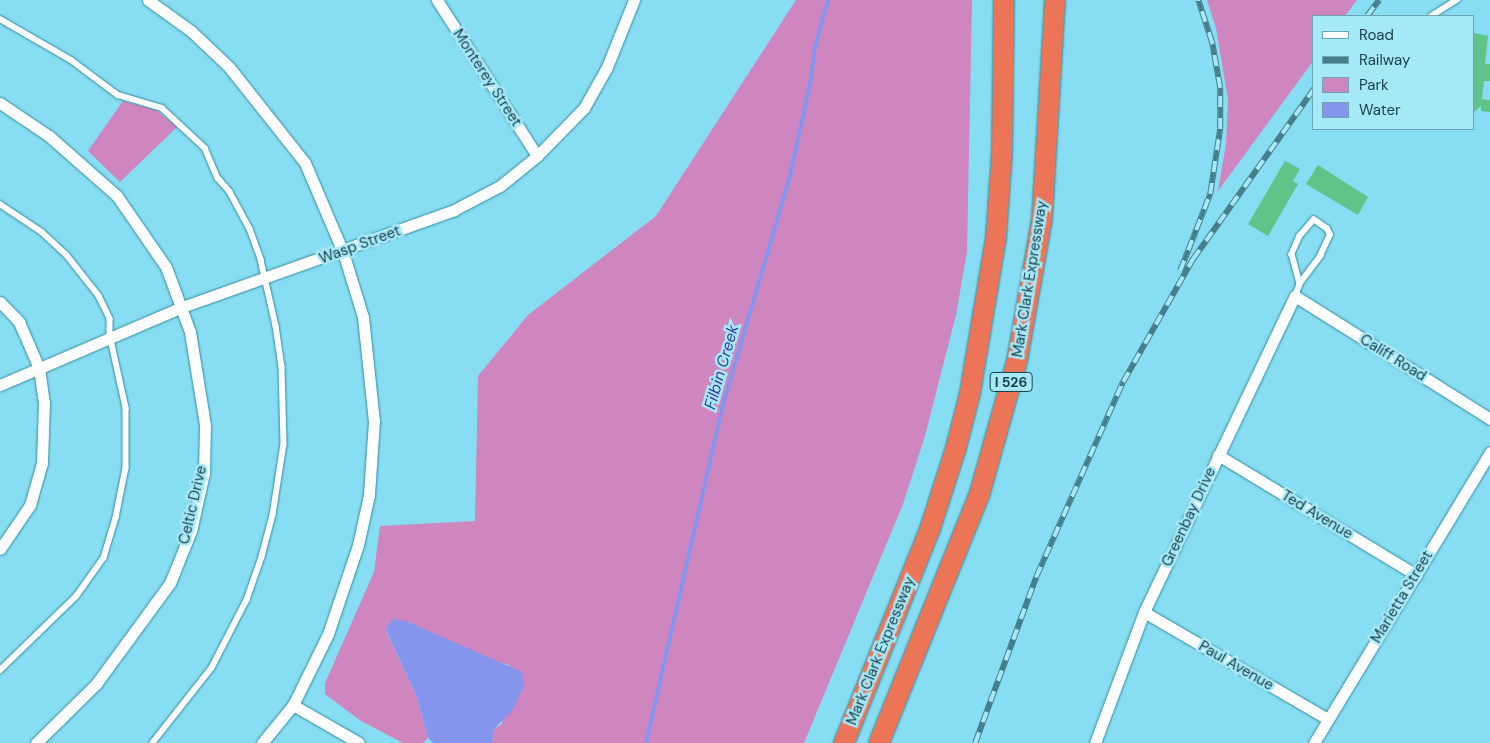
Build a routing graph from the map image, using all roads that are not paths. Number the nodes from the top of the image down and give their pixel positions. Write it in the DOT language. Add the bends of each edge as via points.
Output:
graph roads {
  1 [pos="148,0"];
  2 [pos="437,0"];
  3 [pos="634,0"];
  4 [pos="1004,0"];
  5 [pos="1055,0"];
  6 [pos="1457,0"];
  7 [pos="1433,15"];
  8 [pos="0,19"];
  9 [pos="0,103"];
  10 [pos="537,156"];
  11 [pos="0,204"];
  12 [pos="343,252"];
  13 [pos="265,279"];
  14 [pos="1300,283"];
  15 [pos="1295,296"];
  16 [pos="0,302"];
  17 [pos="182,307"];
  18 [pos="110,335"];
  19 [pos="39,368"];
  20 [pos="0,385"];
  21 [pos="1490,419"];
  22 [pos="1490,452"];
  23 [pos="1218,455"];
  24 [pos="0,549"];
  25 [pos="1416,575"];
  26 [pos="1144,612"];
  27 [pos="0,671"];
  28 [pos="293,705"];
  29 [pos="1328,719"];
  30 [pos="36,743"];
  31 [pos="153,743"];
  32 [pos="262,743"];
  33 [pos="359,743"];
  34 [pos="844,743"];
  35 [pos="879,743"];
  36 [pos="1095,743"];
  37 [pos="1314,743"];
  1 -- 12 [label="street" via="204,43 229,67 305,163"];
  2 -- 10 [label="street, Monterey Street"];
  3 -- 10 [label="street, Wasp Street" via="607,67 584,108"];
  4 -- 34 [label="highway, Mark Clark Expressway / I 526" via="1002,153 996,238 970,393 930,529"];
  5 -- 35 [label="highway, Mark Clark Expressway / I 526" via="1042,219 1017,362 978,496"];
  6 -- 7 [label="lane"];
  8 -- 13 [label="lane" via="71,60 118,95 162,108 183,124 205,148 218,178 241,210 262,260"];
  9 -- 17 [label="street, Celtic Drive" via="56,142 117,196 166,267"];
  10 -- 12 [label="street, Wasp Street" via="500,186 454,210"];
  11 -- 18 [label="lane" via="42,232 66,254 99,296 110,319"];
  12 -- 13 [label="street, Wasp Street"];
  12 -- 28 [label="street" via="363,317 368,354 374,421 368,495 358,546 328,634"];
  13 -- 17 [label="street, Wasp Street"];
  13 -- 31 [label="lane" via="279,342 284,407 284,444 273,515 250,592 227,642 193,697"];
  14 -- 14 [label="lane" via="1292,254 1300,236 1314,220 1328,228 1330,235 1320,256"];
  14 -- 15 [label="lane"];
  15 -- 21 [label="street, Califf Road"];
  15 -- 23 [label="street, Greenbay Drive"];
  16 -- 19 [label="street" via="19,322"];
  17 -- 18 [label="street, Wasp Street"];
  17 -- 30 [label="street, Celtic Drive" via="200,378 205,425 204,473 191,531 170,582 147,617 96,684"];
  18 -- 19 [label="street, Wasp Street"];
  18 -- 27 [label="lane" via="126,408 126,468 104,558 77,596"];
  19 -- 20 [label="street, Wasp Street"];
  19 -- 24 [label="street" via="44,402 42,463 30,505"];
  22 -- 25 [label="street, Marietta Street"];
  23 -- 25 [label="street, Ted Avenue"];
  23 -- 26 [label="street, Greenbay Drive"];
  25 -- 29 [label="street, Marietta Street"];
  26 -- 29 [label="street, Paul Avenue"];
  26 -- 36 [label="street, Greenbay Drive"];
  28 -- 32 [label="street"];
  28 -- 33 [label="street"];
  29 -- 37 [label="street, Marietta Street"];
}
